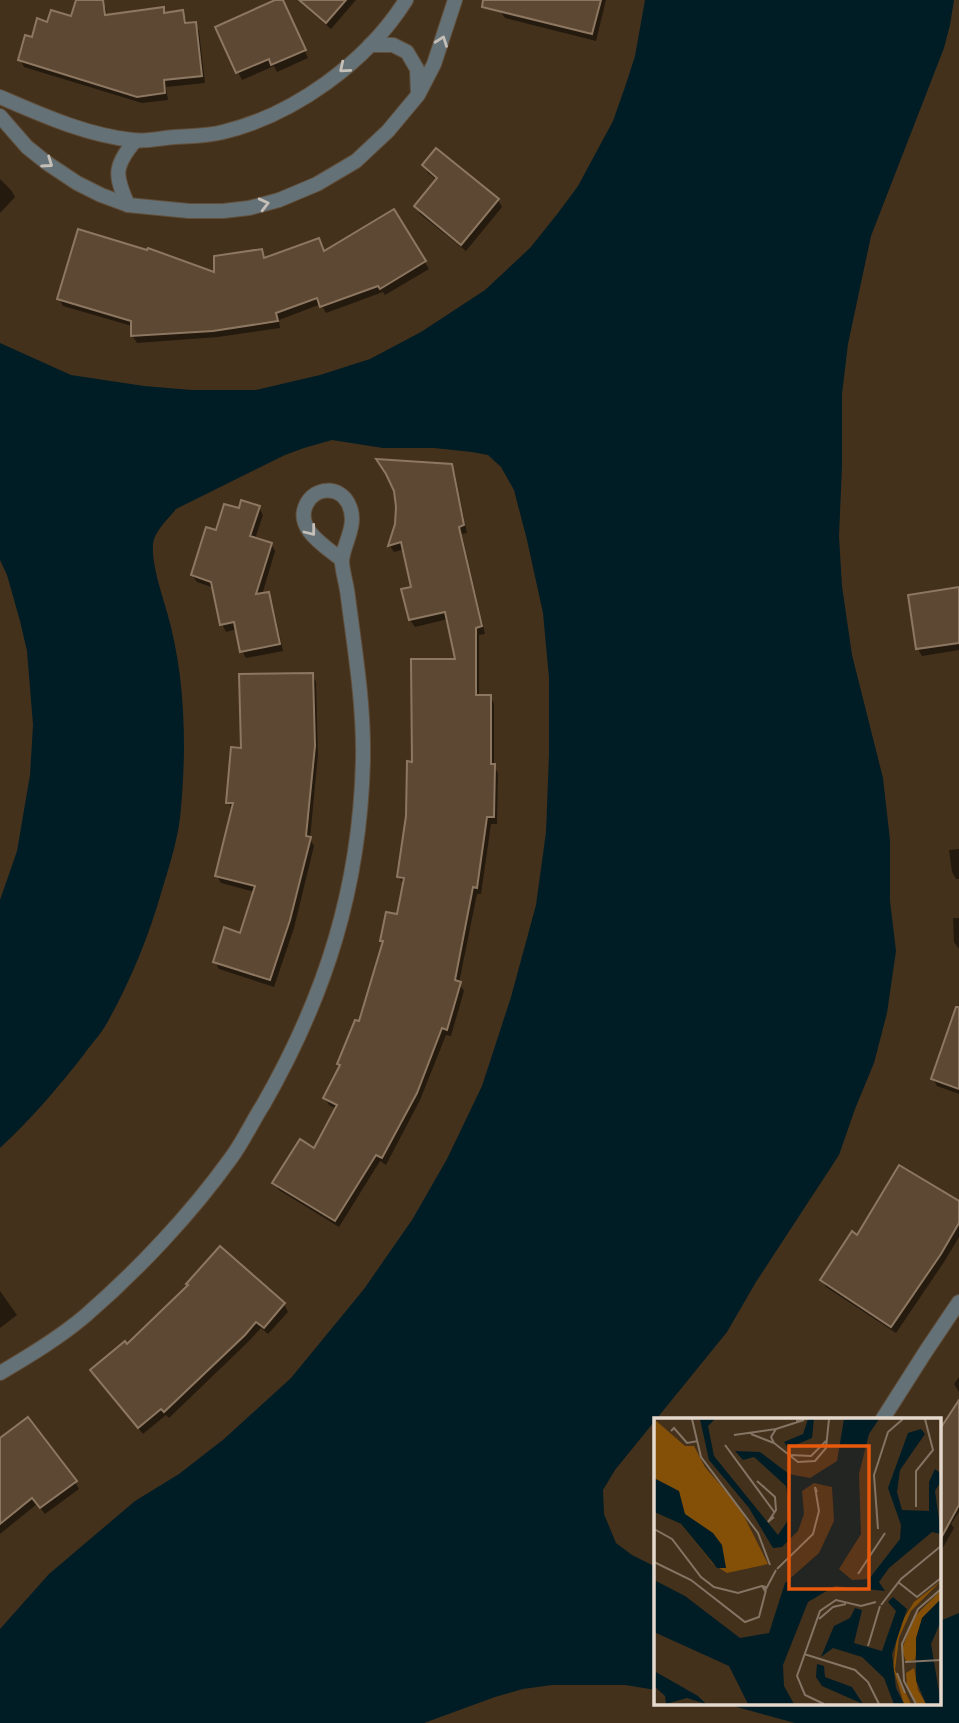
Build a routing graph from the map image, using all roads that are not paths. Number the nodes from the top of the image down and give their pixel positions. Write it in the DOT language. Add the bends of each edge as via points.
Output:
graph roads {
  1 [pos="406,0"];
  2 [pos="456,0"];
  3 [pos="370,45"];
  4 [pos="418,95"];
  5 [pos="0,97"];
  6 [pos="0,116"];
  7 [pos="135,141"];
  8 [pos="128,205"];
  9 [pos="342,560"];
  10 [pos="959,1302"];
  11 [pos="0,1373"];
  12 [pos="883,1418"];
  1 -- 3 [label="street" via="393,22"];
  4 -- 2 [label="street, one-way"];
  3 -- 4 [label="street" via="393,45 407,52 417,69"];
  3 -- 7 [label="street, one-way" via="316,91 259,121 220,133"];
  8 -- 4 [label="street, one-way" via="223,211 279,200 356,161"];
  5 -- 7 [label="street" via="93,133"];
  6 -- 8 [label="street, one-way" via="47,163 77,183"];
  7 -- 8 [label="street" via="119,168 119,183"];
  9 -- 9 [label="street, one-way" via="351,533 348,502 337,492 313,494 303,521 313,536"];
  9 -- 11 [label="street" via="360,680 362,790 351,879 310,1013 233,1155 205,1194 83,1317"];
  10 -- 12 [label="street"];
}
